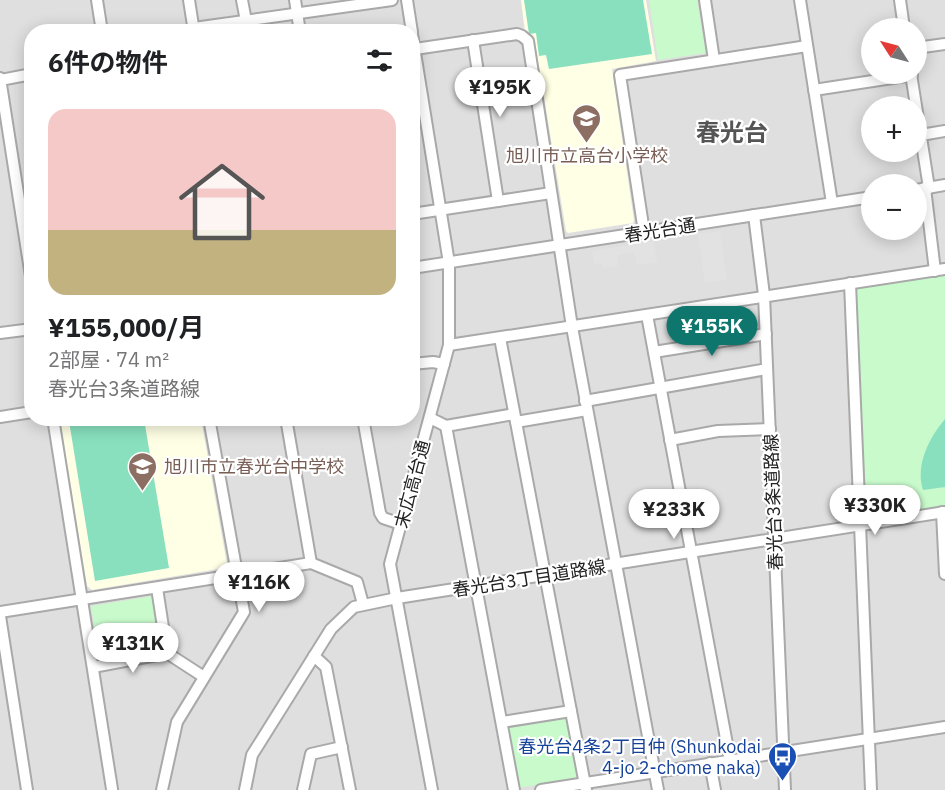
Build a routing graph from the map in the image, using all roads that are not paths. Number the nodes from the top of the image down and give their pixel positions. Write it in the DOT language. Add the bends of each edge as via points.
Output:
graph roads {
  1 [pos="98,0"];
  2 [pos="189,0"];
  3 [pos="242,0"];
  4 [pos="296,0"];
  5 [pos="392,0"];
  6 [pos="407,0"];
  7 [pos="705,0"];
  8 [pos="800,0"];
  9 [pos="900,0"];
  10 [pos="349,3"];
  11 [pos="297,13"];
  12 [pos="903,18"];
  13 [pos="246,21"];
  14 [pos="101,24"];
  15 [pos="193,24"];
  16 [pos="229,24"];
  17 [pos="299,24"];
  18 [pos="411,24"];
  19 [pos="474,40"];
  20 [pos="945,44"];
  21 [pos="807,46"];
  22 [pos="927,46"];
  23 [pos="420,48"];
  24 [pos="714,60"];
  25 [pos="24,75"];
  26 [pos="0,79"];
  27 [pos="861,82"];
  28 [pos="814,90"];
  29 [pos="3,115"];
  30 [pos="420,116"];
  31 [pos="945,131"];
  32 [pos="927,134"];
  33 [pos="945,185"];
  34 [pos="927,187"];
  35 [pos="551,193"];
  36 [pos="861,199"];
  37 [pos="498,201"];
  38 [pos="832,203"];
  39 [pos="927,207"];
  40 [pos="441,210"];
  41 [pos="420,213"];
  42 [pos="754,215"];
  43 [pos="644,232"];
  44 [pos="24,237"];
  45 [pos="559,246"];
  46 [pos="449,263"];
  47 [pos="420,267"];
  48 [pos="940,270"];
  49 [pos="850,283"];
  50 [pos="764,295"];
  51 [pos="647,315"];
  52 [pos="572,327"];
  53 [pos="24,329"];
  54 [pos="0,333"];
  55 [pos="766,334"];
  56 [pos="500,338"];
  57 [pos="449,345"];
  58 [pos="654,352"];
  59 [pos="420,363"];
  60 [pos="444,364"];
  61 [pos="767,369"];
  62 [pos="660,388"];
  63 [pos="586,406"];
  64 [pos="24,413"];
  65 [pos="0,417"];
  66 [pos="430,418"];
  67 [pos="515,418"];
  68 [pos="54,426"];
  69 [pos="210,426"];
  70 [pos="287,426"];
  71 [pos="364,426"];
  72 [pos="446,426"];
  73 [pos="770,429"];
  74 [pos="670,440"];
  75 [pos="944,512"];
  76 [pos="401,524"];
  77 [pos="861,526"];
  78 [pos="775,539"];
  79 [pos="691,553"];
  80 [pos="311,563"];
  81 [pos="616,564"];
  82 [pos="945,574"];
  83 [pos="237,575"];
  84 [pos="545,575"];
  85 [pos="476,586"];
  86 [pos="157,588"];
  87 [pos="397,598"];
  88 [pos="82,599"];
  89 [pos="363,604"];
  90 [pos="0,614"];
  91 [pos="167,653"];
  92 [pos="314,656"];
  93 [pos="93,667"];
  94 [pos="204,677"];
  95 [pos="571,711"];
  96 [pos="502,722"];
  97 [pos="945,726"];
  98 [pos="869,739"];
  99 [pos="342,747"];
  100 [pos="784,752"];
  101 [pos="730,760"];
  102 [pos="710,763"];
  103 [pos="655,772"];
  104 [pos="585,787"];
  105 [pos="27,790"];
  106 [pos="111,790"];
  107 [pos="162,790"];
  108 [pos="245,790"];
  109 [pos="303,790"];
  110 [pos="350,790"];
  111 [pos="432,790"];
  112 [pos="514,790"];
  113 [pos="541,790"];
  114 [pos="658,790"];
  115 [pos="715,790"];
  116 [pos="785,790"];
  117 [pos="871,790"];
  1 -- 14 [label="street"];
  2 -- 15 [label="street"];
  3 -- 13 [label="street"];
  4 -- 11 [label="street"];
  5 -- 10 [label="street"];
  6 -- 18 [label="street, 末広高台通"];
  7 -- 24 [label="street"];
  8 -- 21 [label="street"];
  9 -- 12 [label="street"];
  10 -- 11 [label="street"];
  11 -- 13 [label="street"];
  11 -- 17 [label="street"];
  13 -- 16 [label="street"];
  19 -- 23 [label="street"];
  19 -- 35 [label="street" via="516,34 528,41"];
  19 -- 37 [label="street"];
  20 -- 22 [label="street"];
  21 -- 24 [label="street"];
  21 -- 28 [label="street"];
  24 -- 43 [label="street" via="620,75"];
  25 -- 26 [label="street"];
  26 -- 29 [label="street"];
  27 -- 28 [label="street"];
  28 -- 38 [label="street"];
  29 -- 44 [label="street"];
  30 -- 40 [label="street, 末広高台通"];
  31 -- 32 [label="street"];
  33 -- 34 [label="street"];
  35 -- 37 [label="street"];
  35 -- 45 [label="street"];
  36 -- 38 [label="street, 春光台通"];
  37 -- 40 [label="street"];
  38 -- 42 [label="street, 春光台通"];
  39 -- 48 [label="street"];
  40 -- 41 [label="street"];
  40 -- 46 [label="street, 末広高台通"];
  42 -- 43 [label="street, 春光台通"];
  42 -- 50 [label="street, 春光台3条道路線"];
  43 -- 45 [label="street, 春光台通"];
  45 -- 46 [label="street, 春光台通"];
  45 -- 52 [label="street"];
  46 -- 47 [label="street, 春光台通"];
  46 -- 57 [label="street, 末広高台通"];
  48 -- 49 [label="street"];
  49 -- 50 [label="street"];
  49 -- 77 [label="street"];
  50 -- 51 [label="street"];
  50 -- 55 [label="street, 春光台3条道路線"];
  51 -- 52 [label="street"];
  51 -- 58 [label="street"];
  52 -- 56 [label="street"];
  52 -- 63 [label="street"];
  53 -- 54 [label="street"];
  55 -- 58 [label="street"];
  55 -- 61 [label="street, 春光台3条道路線"];
  56 -- 57 [label="street"];
  56 -- 67 [label="street"];
  57 -- 60 [label="street, 末広高台通"];
  58 -- 62 [label="street"];
  59 -- 60 [label="street"];
  60 -- 66 [label="street, 末広高台通"];
  61 -- 62 [label="street"];
  61 -- 73 [label="street, 春光台3条道路線"];
  62 -- 63 [label="street"];
  62 -- 74 [label="street"];
  63 -- 67 [label="street"];
  63 -- 81 [label="street"];
  64 -- 65 [label="street"];
  66 -- 72 [label="street"];
  66 -- 76 [label="street, 末広高台通"];
  67 -- 72 [label="street"];
  67 -- 84 [label="street"];
  68 -- 88 [label="street"];
  69 -- 83 [label="street"];
  70 -- 80 [label="street"];
  71 -- 76 [label="street" via="380,513 383,518"];
  72 -- 85 [label="street"];
  73 -- 74 [label="street" via="718,431"];
  73 -- 78 [label="street, 春光台3条道路線"];
  74 -- 79 [label="street"];
  75 -- 77 [label="street, 春光台3丁目道路線"];
  75 -- 82 [label="street"];
  76 -- 87 [label="street, 末広高台通" via="390,564"];
  77 -- 78 [label="street, 春光台3丁目道路線"];
  77 -- 98 [label="street"];
  78 -- 79 [label="street, 春光台3丁目道路線"];
  78 -- 100 [label="street, 春光台3条道路線"];
  79 -- 81 [label="street, 春光台3丁目道路線"];
  79 -- 101 [label="street"];
  80 -- 83 [label="street"];
  80 -- 89 [label="street" via="357,582"];
  81 -- 84 [label="street, 春光台3丁目道路線"];
  81 -- 103 [label="street"];
  83 -- 86 [label="street"];
  83 -- 94 [label="street" via="244,612"];
  84 -- 85 [label="street, 春光台3丁目道路線"];
  84 -- 95 [label="street"];
  85 -- 87 [label="street, 春光台3丁目道路線"];
  85 -- 96 [label="street"];
  86 -- 88 [label="street"];
  86 -- 91 [label="street"];
  87 -- 89 [label="street, 春光台3丁目道路線"];
  87 -- 111 [label="street, 末広高台通"];
  88 -- 90 [label="street"];
  88 -- 93 [label="street"];
  89 -- 92 [label="street" via="354,607 331,629"];
  90 -- 105 [label="street"];
  91 -- 93 [label="street"];
  91 -- 94 [label="street"];
  92 -- 99 [label="street" via="326,667"];
  92 -- 108 [label="street" via="252,755"];
  93 -- 106 [label="street"];
  94 -- 107 [label="street" via="177,722"];
  95 -- 96 [label="street"];
  95 -- 104 [label="street"];
  96 -- 112 [label="street"];
  97 -- 98 [label="street"];
  98 -- 100 [label="street"];
  98 -- 117 [label="street"];
  99 -- 109 [label="street" via="311,754"];
  99 -- 110 [label="street"];
  100 -- 101 [label="street"];
  100 -- 116 [label="street, 春光台3条道路線"];
  101 -- 102 [label="street"];
  102 -- 103 [label="street"];
  102 -- 115 [label="street"];
  103 -- 104 [label="street"];
  103 -- 114 [label="street"];
  104 -- 113 [label="street"];
}
